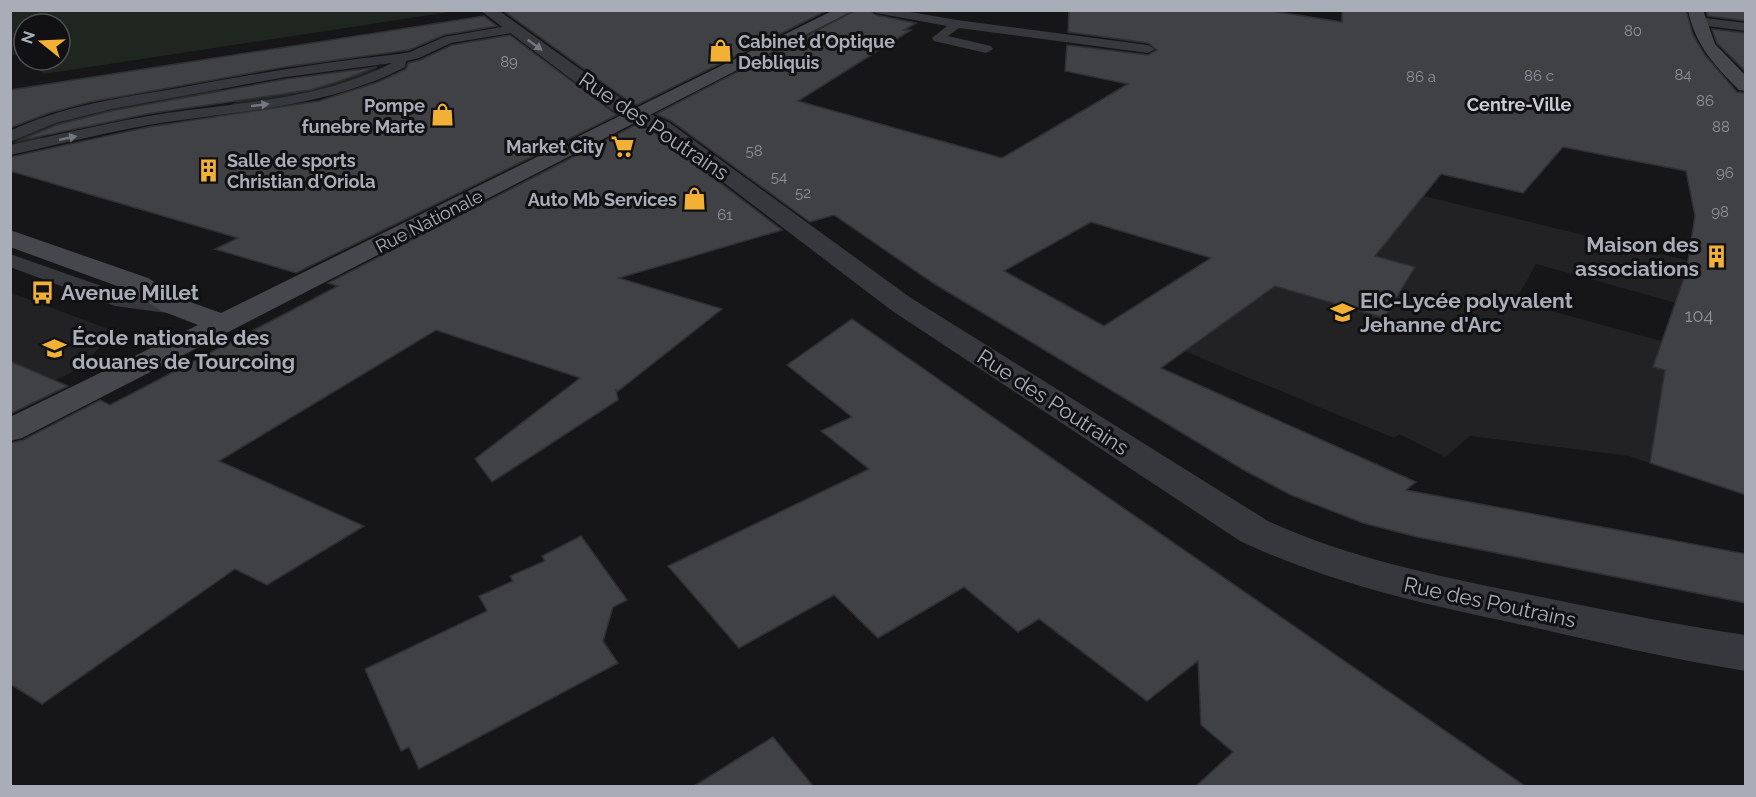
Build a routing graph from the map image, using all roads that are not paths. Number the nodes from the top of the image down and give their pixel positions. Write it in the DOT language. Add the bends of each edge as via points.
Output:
graph roads {
  1 [pos="487,10"];
  2 [pos="847,10"];
  3 [pos="876,10"];
  4 [pos="1696,16"];
  5 [pos="957,24"];
  6 [pos="1746,27"];
  7 [pos="513,29"];
  8 [pos="986,50"];
  9 [pos="1148,50"];
  10 [pos="399,57"];
  11 [pos="1746,86"];
  12 [pos="639,115"];
  13 [pos="10,137"];
  14 [pos="10,150"];
  15 [pos="10,238"];
  16 [pos="10,260"];
  17 [pos="182,308"];
  18 [pos="223,324"];
  19 [pos="10,431"];
  20 [pos="1688,645"];
  21 [pos="1746,653"];
  22 [pos="1746,662"];
  1 -- 7 [label="street, Rue des Poutrains"];
  2 -- 12 [label="main road, Rue Nationale"];
  3 -- 5 [label="lane"];
  4 -- 6 [label="lane"];
  4 -- 11 [label="main road" via="1705,44"];
  5 -- 8 [label="lane" via="938,38"];
  5 -- 9 [label="lane"];
  7 -- 10 [label="lane" via="448,40 414,55"];
  7 -- 12 [label="street, Rue des Poutrains, one-way"];
  10 -- 13 [label="lane" via="282,72 105,105 51,119"];
  14 -- 10 [label="lane, one-way" via="149,121 270,104 353,87 400,64"];
  12 -- 18 [label="main road, Rue Nationale"];
  12 -- 20 [label="street, Rue des Poutrains" via="663,127 901,304 1263,536 1362,574"];
  15 -- 17 [label="main road" via="138,284"];
  16 -- 17 [label="lane" via="123,301"];
  17 -- 18 [label="main road"];
  18 -- 19 [label="main road, Rue Nationale"];
  20 -- 21 [label="street, Rue des Poutrains"];
  20 -- 22 [label="street, Rue des Poutrains"];
}
